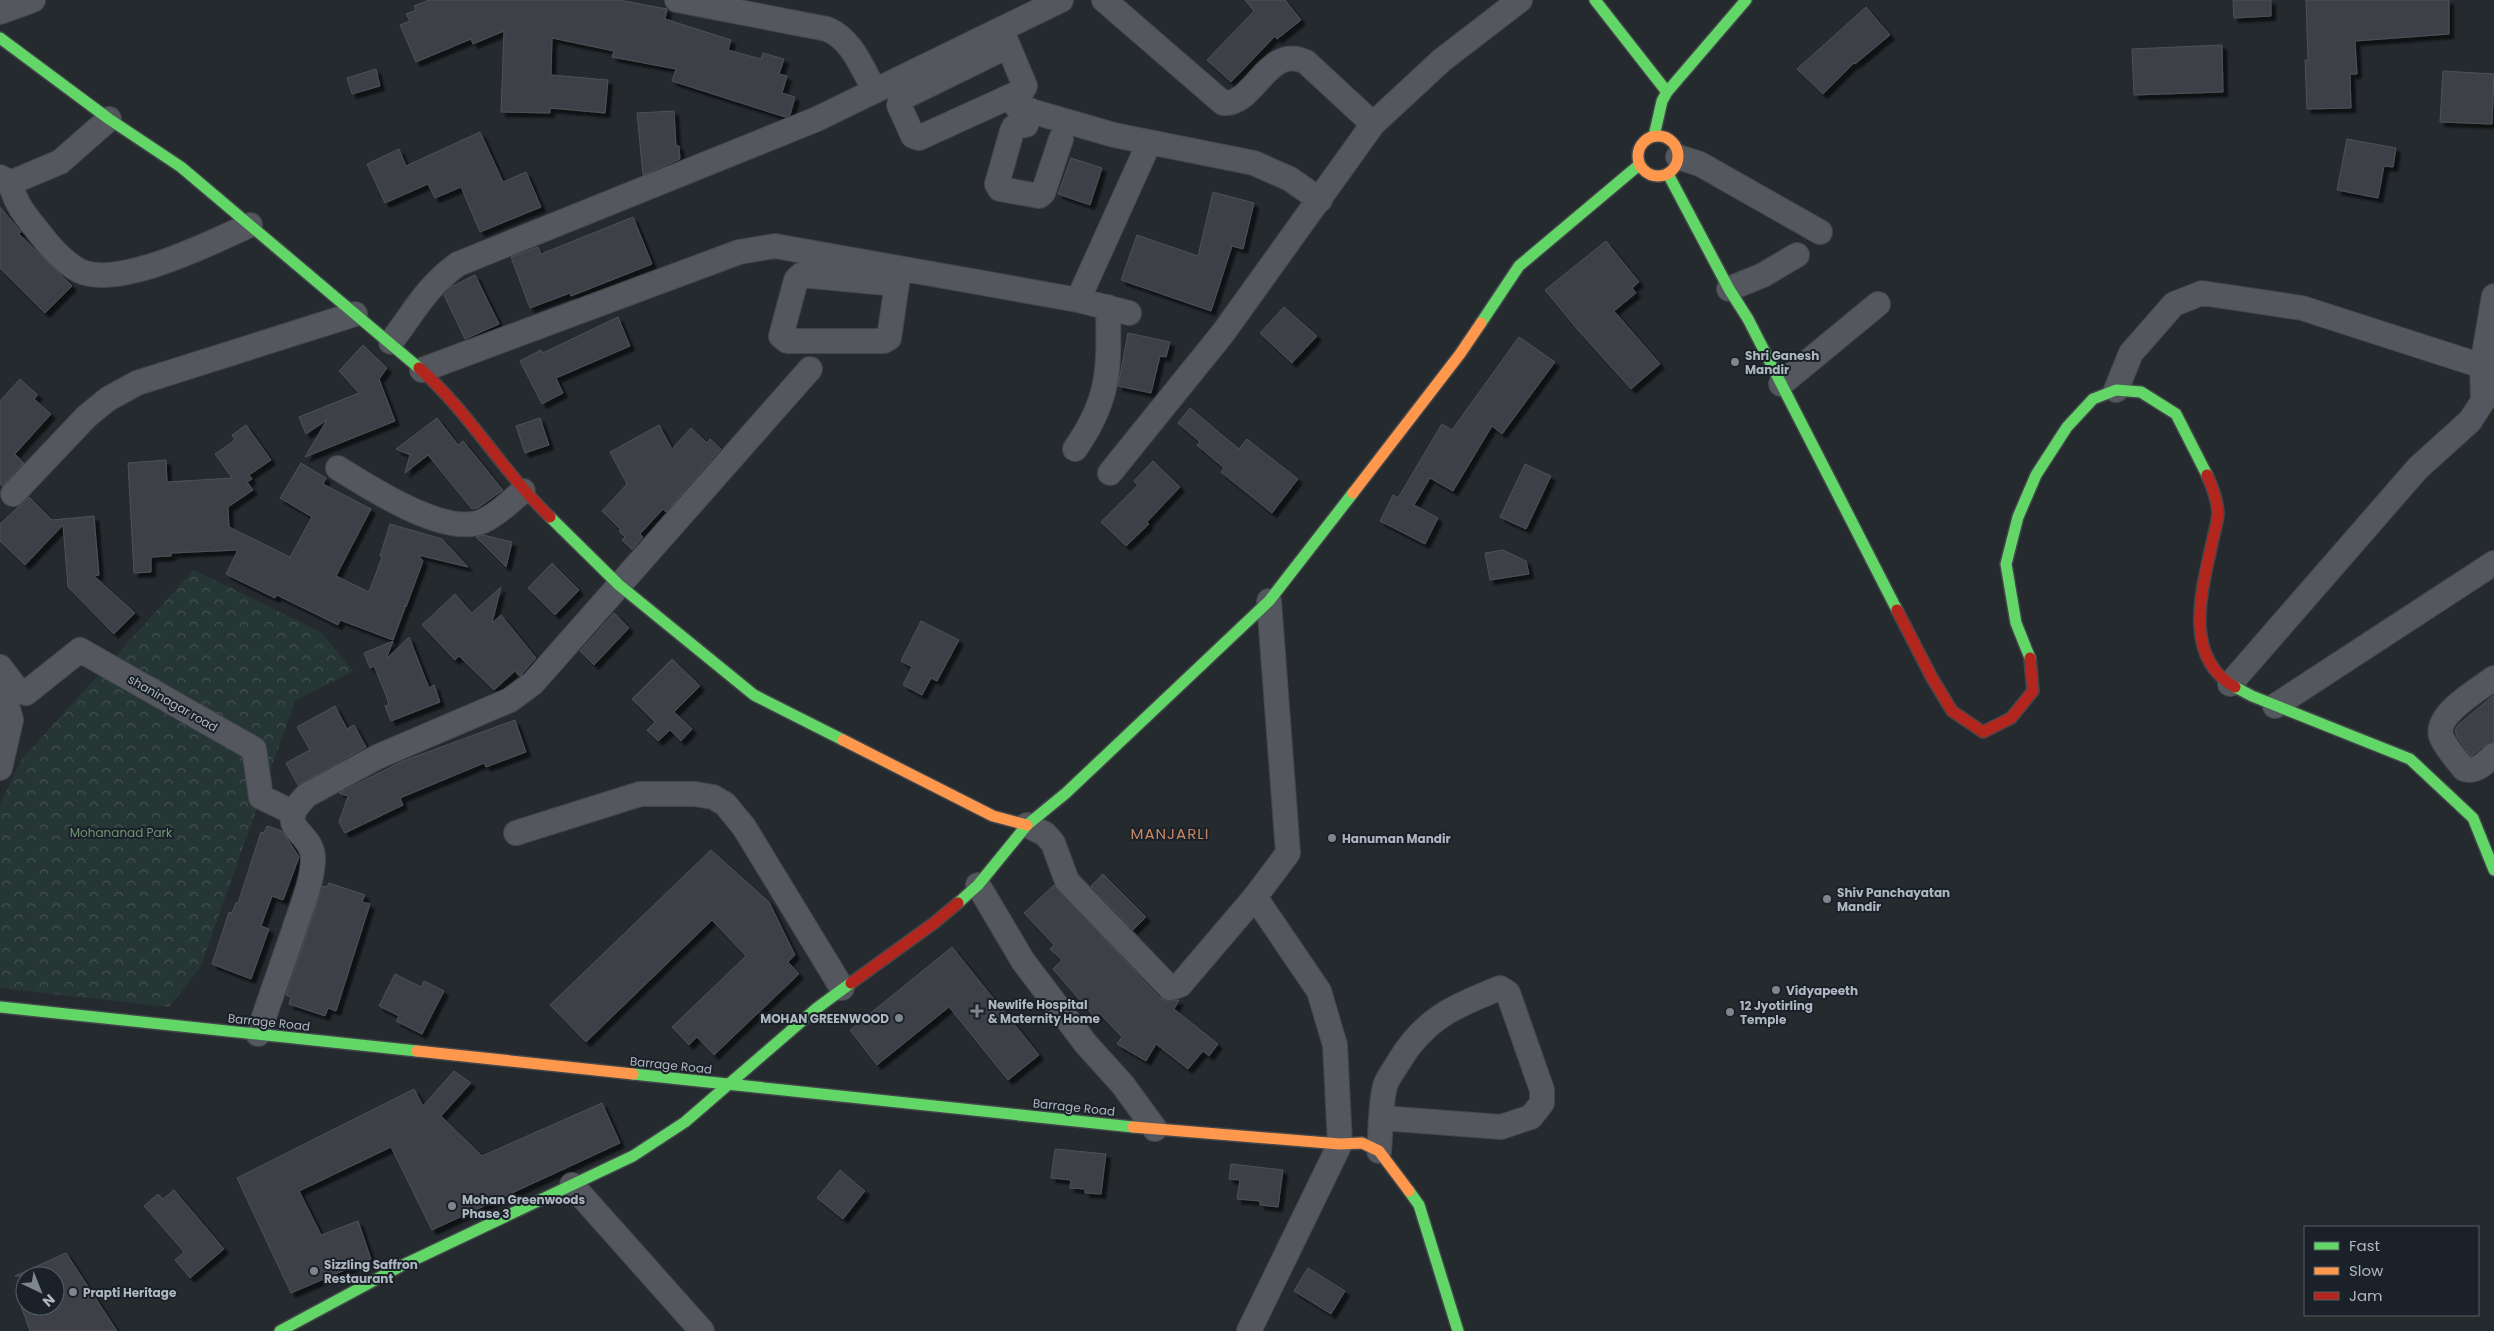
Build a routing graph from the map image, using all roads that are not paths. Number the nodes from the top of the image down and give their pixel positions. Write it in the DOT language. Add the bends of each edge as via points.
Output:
graph roads {
  1 [pos="33,0"];
  2 [pos="677,0"];
  3 [pos="1061,0"];
  4 [pos="1104,0"];
  5 [pos="1520,0"];
  6 [pos="1595,0"];
  7 [pos="1746,0"];
  8 [pos="777,9"];
  9 [pos="0,12"];
  10 [pos="0,38"];
  11 [pos="1005,38"];
  12 [pos="890,91"];
  13 [pos="1667,92"];
  14 [pos="109,119"];
  15 [pos="1373,124"];
  16 [pos="1654,136"];
  17 [pos="1061,139"];
  18 [pos="1149,143"];
  19 [pos="1639,165"];
  20 [pos="1673,165"];
  21 [pos="5,180"];
  22 [pos="1320,200"];
  23 [pos="250,225"];
  24 [pos="1820,232"];
  25 [pos="1797,255"];
  26 [pos="898,277"];
  27 [pos="1729,289"];
  28 [pos="2494,296"];
  29 [pos="1078,300"];
  30 [pos="1878,304"];
  31 [pos="355,314"];
  32 [pos="391,342"];
  33 [pos="810,369"];
  34 [pos="2488,369"];
  35 [pos="422,370"];
  36 [pos="1780,384"];
  37 [pos="2116,390"];
  38 [pos="1075,449"];
  39 [pos="338,468"];
  40 [pos="1110,473"];
  41 [pos="523,491"];
  42 [pos="13,494"];
  43 [pos="2494,563"];
  44 [pos="619,585"];
  45 [pos="1269,601"];
  46 [pos="0,667"];
  47 [pos="2494,678"];
  48 [pos="2230,684"];
  49 [pos="12,692"];
  50 [pos="2275,706"];
  51 [pos="2494,755"];
  52 [pos="0,768"];
  53 [pos="292,812"];
  54 [pos="1027,825"];
  55 [pos="516,833"];
  56 [pos="2494,870"];
  57 [pos="978,885"];
  58 [pos="1255,897"];
  59 [pos="842,988"];
  60 [pos="0,1006"];
  61 [pos="258,1034"];
  62 [pos="727,1085"];
  63 [pos="1382,1118"];
  64 [pos="1155,1130"];
  65 [pos="1340,1144"];
  66 [pos="1379,1151"];
  67 [pos="572,1185"];
  68 [pos="280,1331"];
  69 [pos="702,1331"];
  70 [pos="1249,1331"];
  71 [pos="1458,1331"];
  1 -- 9 [label="street"];
  2 -- 8 [label="street"];
  3 -- 11 [label="street"];
  4 -- 15 [label="street" via="1223,103 1234,102 1276,64 1296,57 1306,62"];
  5 -- 15 [label="street" via="1442,60"];
  6 -- 13 [label="street"];
  7 -- 13 [label="street"];
  8 -- 12 [label="street" via="840,34"];
  10 -- 14 [label="street"];
  11 -- 12 [label="street"];
  11 -- 12 [label="street" via="1025,86 1022,91 919,138 913,136"];
  12 -- 32 [label="street" via="458,264 438,278"];
  13 -- 16 [label="street"];
  14 -- 21 [label="street" via="60,162"];
  14 -- 23 [label="street" via="181,167"];
  15 -- 22 [label="street"];
  16 -- 19 [label="street" via="1639,147"];
  16 -- 20 [label="street" via="1671,141 1676,148"];
  17 -- 18 [label="street" via="1043,193 1039,196 1000,189 997,184 1012,131 1014,127 1026,125 1024,108"];
  18 -- 22 [label="street" via="1254,163 1297,183"];
  18 -- 29 [label="street"];
  19 -- 20 [label="street" via="1652,176"];
  19 -- 45 [label="street" via="1519,266 1460,354"];
  20 -- 24 [label="street" via="1700,164"];
  20 -- 27 [label="street"];
  21 -- 23 [label="street" via="16,203 50,248 81,272 144,269 187,255"];
  22 -- 40 [label="street" via="1222,333"];
  23 -- 31 [label="street"];
  25 -- 27 [label="street"];
  26 -- 26 [label="street" via="889,338 884,342 787,341 781,336 796,280 801,275"];
  26 -- 29 [label="street"];
  26 -- 35 [label="street" via="775,246 739,252"];
  27 -- 36 [label="street" via="1748,319"];
  28 -- 34 [label="street"];
  29 -- 38 [label="street" via="1118,310 1102,402"];
  30 -- 36 [label="street"];
  31 -- 32 [label="street"];
  31 -- 42 [label="street" via="137,383 108,398"];
  32 -- 35 [label="street"];
  33 -- 44 [label="street"];
  34 -- 37 [label="street" via="2302,308 2202,292 2174,304 2131,353"];
  34 -- 48 [label="street" via="2482,401 2470,421 2418,468"];
  35 -- 41 [label="street" via="440,386"];
  36 -- 37 [label="street" via="1932,678 1952,711 1983,732 2011,718 2033,691 2032,662 2016,623 2006,564 2018,517 2036,475 2067,427 2094,400"];
  37 -- 48 [label="street" via="2141,392 2176,414 2212,486 2218,513 2199,603 2200,635 2209,663"];
  39 -- 41 [label="street" via="402,506 468,525 482,522 500,511"];
  41 -- 44 [label="street"];
  43 -- 50 [label="street"];
  44 -- 53 [label="street" via="533,683 510,700 377,756 307,795"];
  44 -- 54 [label="street" via="754,695 993,816"];
  45 -- 54 [label="street"];
  45 -- 58 [label="street" via="1288,853"];
  46 -- 49 [label="street"];
  47 -- 51 [label="street" via="2445,715 2440,727 2442,738 2464,769 2479,768"];
  48 -- 50 [label="street"];
  49 -- 52 [label="street" via="11,720"];
  49 -- 53 [label="street, shaninagar road" via="80,650 254,749 261,797"];
  50 -- 56 [label="street" via="2410,758 2473,818"];
  53 -- 61 [label="street" via="297,831 310,848 313,859 307,891"];
  54 -- 57 [label="street"];
  54 -- 58 [label="street" via="1049,838 1067,881 1170,988 1180,985"];
  55 -- 59 [label="street" via="640,794 713,797 725,804 744,827"];
  57 -- 59 [label="street" via="934,923"];
  57 -- 64 [label="street" via="1023,961 1086,1044 1123,1084"];
  58 -- 65 [label="street" via="1319,991 1335,1045"];
  59 -- 62 [label="street"];
  60 -- 61 [label="street, Barrage Road"];
  61 -- 62 [label="street, Barrage Road"];
  62 -- 64 [label="street, Barrage Road"];
  62 -- 67 [label="street" via="685,1122 632,1156"];
  63 -- 63 [label="street" via="1501,1127 1531,1117 1542,1103 1542,1090 1508,993 1500,988 1465,1002 1434,1021 1411,1041 1385,1085"];
  63 -- 66 [label="street"];
  64 -- 65 [label="street, Barrage Road"];
  65 -- 66 [label="street, Barrage Road" via="1362,1143"];
  65 -- 70 [label="street"];
  66 -- 71 [label="street" via="1419,1205"];
  67 -- 68 [label="street" via="400,1266"];
  67 -- 69 [label="street"];
}
